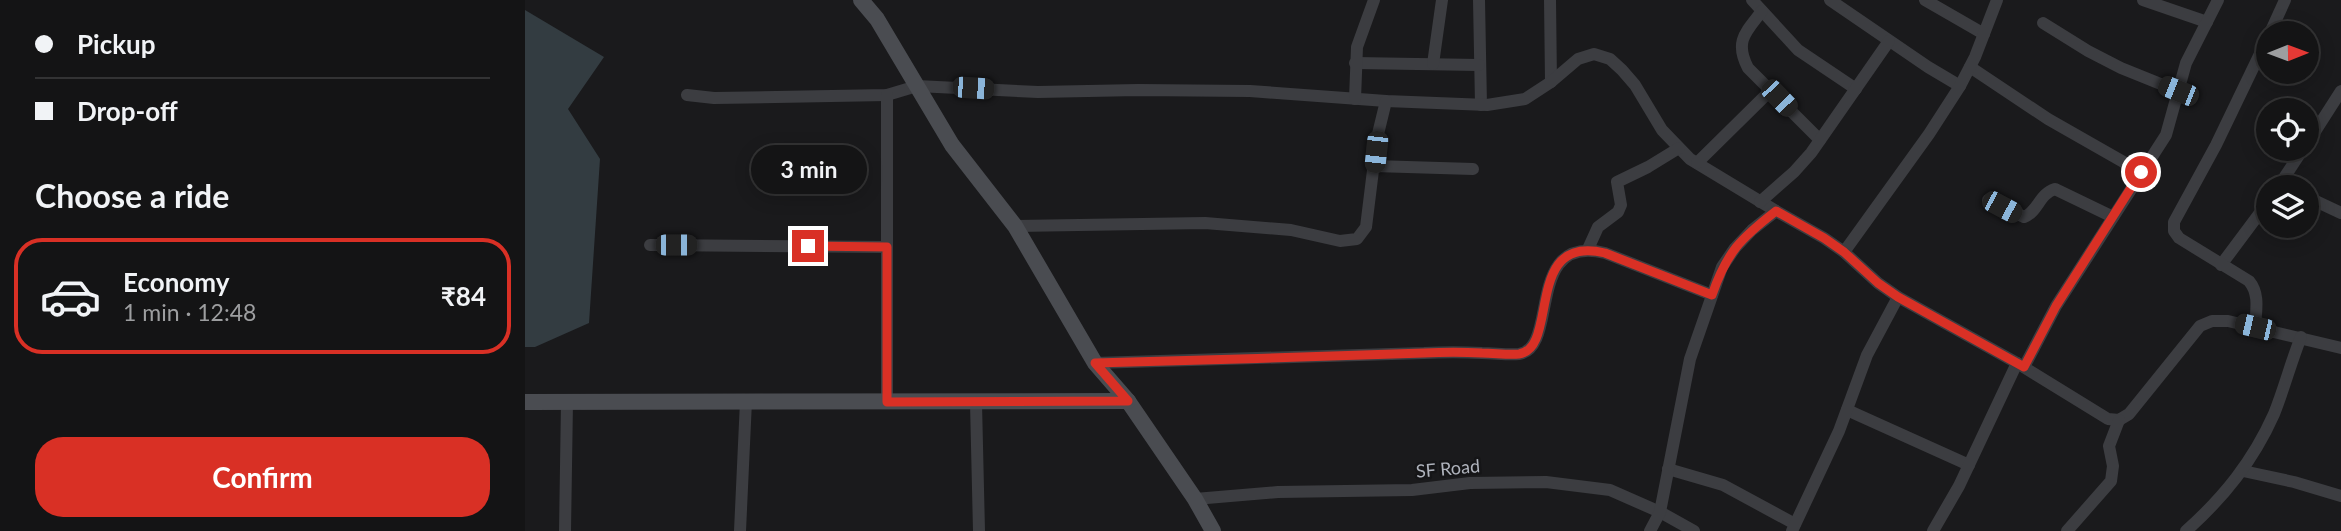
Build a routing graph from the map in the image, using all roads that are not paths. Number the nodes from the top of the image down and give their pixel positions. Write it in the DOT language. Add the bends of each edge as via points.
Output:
graph roads {
  1 [pos="861,0"];
  2 [pos="1374,0"];
  3 [pos="1442,0"];
  4 [pos="1479,0"];
  5 [pos="1550,0"];
  6 [pos="1752,0"];
  7 [pos="1830,0"];
  8 [pos="1925,0"];
  9 [pos="1997,0"];
  10 [pos="2143,0"];
  11 [pos="2218,0"];
  12 [pos="2285,0"];
  13 [pos="1762,11"];
  14 [pos="2275,21"];
  15 [pos="2207,22"];
  16 [pos="2043,23"];
  17 [pos="1984,34"];
  18 [pos="1889,41"];
  19 [pos="2256,62"];
  20 [pos="1355,63"];
  21 [pos="1433,64"];
  22 [pos="1479,65"];
  23 [pos="1970,68"];
  24 [pos="1551,82"];
  25 [pos="917,86"];
  26 [pos="1960,86"];
  27 [pos="1856,89"];
  28 [pos="1771,90"];
  29 [pos="2178,91"];
  30 [pos="2341,92"];
  31 [pos="687,95"];
  32 [pos="887,95"];
  33 [pos="1355,99"];
  34 [pos="1386,101"];
  35 [pos="1481,105"];
  36 [pos="2319,126"];
  37 [pos="1820,140"];
  38 [pos="1679,148"];
  39 [pos="1697,163"];
  40 [pos="1374,166"];
  41 [pos="1473,169"];
  42 [pos="2141,172"];
  43 [pos="1988,200"];
  44 [pos="1760,202"];
  45 [pos="2319,203"];
  46 [pos="1776,211"];
  47 [pos="2341,213"];
  48 [pos="2113,217"];
  49 [pos="2256,218"];
  50 [pos="1015,226"];
  51 [pos="650,245"];
  52 [pos="887,247"];
  53 [pos="1588,249"];
  54 [pos="1844,252"];
  55 [pos="2221,265"];
  56 [pos="1712,295"];
  57 [pos="1898,297"];
  58 [pos="2255,327"];
  59 [pos="2301,337"];
  60 [pos="2341,348"];
  61 [pos="1095,363"];
  62 [pos="2021,365"];
  63 [pos="567,401"];
  64 [pos="746,401"];
  65 [pos="1128,401"];
  66 [pos="525,402"];
  67 [pos="887,402"];
  68 [pos="976,403"];
  69 [pos="1847,410"];
  70 [pos="2119,420"];
  71 [pos="1969,465"];
  72 [pos="1668,468"];
  73 [pos="2243,471"];
  74 [pos="2341,496"];
  75 [pos="1195,499"];
  76 [pos="1660,512"];
  77 [pos="1794,528"];
  78 [pos="565,531"];
  79 [pos="740,531"];
  80 [pos="979,531"];
  81 [pos="1213,531"];
  82 [pos="1650,531"];
  83 [pos="1694,531"];
  84 [pos="1933,531"];
  85 [pos="2067,531"];
  86 [pos="2186,531"];
  1 -- 25 [label="street"];
  2 -- 20 [label="street"];
  3 -- 21 [label="street"];
  4 -- 22 [label="street"];
  5 -- 24 [label="street"];
  6 -- 13 [label="street"];
  7 -- 18 [label="street"];
  8 -- 17 [label="street"];
  9 -- 17 [label="street"];
  10 -- 15 [label="street"];
  11 -- 15 [label="street"];
  12 -- 14 [label="street"];
  13 -- 27 [label="street" via="1798,50"];
  13 -- 28 [label="street" via="1741,49 1748,68"];
  15 -- 29 [label="street"];
  16 -- 29 [label="street" via="2120,68"];
  17 -- 23 [label="street"];
  18 -- 26 [label="street"];
  18 -- 27 [label="street"];
  19 -- 55 [label="street" via="2174,222 2179,238"];
  20 -- 21 [label="street"];
  20 -- 33 [label="street"];
  21 -- 22 [label="street"];
  22 -- 35 [label="street"];
  23 -- 26 [label="street"];
  23 -- 42 [label="street"];
  24 -- 35 [label="street" via="1525,99"];
  24 -- 38 [label="street" via="1578,59 1594,54 1610,59 1635,85"];
  25 -- 32 [label="street"];
  25 -- 33 [label="street" via="1038,92 1250,91"];
  25 -- 50 [label="street" via="952,145"];
  26 -- 54 [label="street"];
  27 -- 37 [label="street"];
  28 -- 37 [label="street"];
  28 -- 39 [label="street"];
  29 -- 42 [label="street" via="2169,127"];
  30 -- 36 [label="street"];
  31 -- 32 [label="street"];
  32 -- 52 [label="street"];
  33 -- 34 [label="street"];
  34 -- 35 [label="street"];
  34 -- 40 [label="street"];
  37 -- 44 [label="street" via="1794,172"];
  38 -- 39 [label="street"];
  38 -- 53 [label="street" via="1617,182 1618,212 1598,227"];
  39 -- 44 [label="street"];
  40 -- 41 [label="street"];
  40 -- 50 [label="street" via="1366,227 1357,239 1340,241 1291,230 1205,223"];
  42 -- 48 [label="street"];
  43 -- 48 [label="street" via="2024,218 2055,189"];
  44 -- 46 [label="street"];
  45 -- 47 [label="street"];
  46 -- 54 [label="street"];
  46 -- 56 [label="street" via="1735,248"];
  48 -- 62 [label="street"];
  49 -- 55 [label="street"];
  50 -- 61 [label="street"];
  51 -- 52 [label="street"];
  52 -- 67 [label="street"];
  53 -- 56 [label="street"];
  53 -- 61 [label="street" via="1562,262 1552,276 1538,340 1531,350 1520,354 1453,351"];
  54 -- 57 [label="street"];
  55 -- 58 [label="street" via="2255,287"];
  56 -- 72 [label="street" via="1690,359"];
  57 -- 62 [label="street"];
  57 -- 69 [label="street" via="1867,355"];
  58 -- 59 [label="street"];
  58 -- 70 [label="street" via="2228,321 2200,326 2129,414"];
  59 -- 60 [label="street"];
  59 -- 73 [label="street" via="2275,411"];
  61 -- 65 [label="street"];
  62 -- 70 [label="street" via="2108,419"];
  62 -- 71 [label="street"];
  63 -- 64 [label="street"];
  63 -- 66 [label="street"];
  63 -- 78 [label="street"];
  64 -- 67 [label="street"];
  64 -- 79 [label="street"];
  65 -- 68 [label="street"];
  65 -- 75 [label="street"];
  67 -- 68 [label="street"];
  68 -- 80 [label="street"];
  69 -- 71 [label="street"];
  69 -- 77 [label="street"];
  70 -- 85 [label="street" via="2109,446 2111,481"];
  71 -- 84 [label="street"];
  72 -- 76 [label="street"];
  72 -- 77 [label="street" via="1723,485"];
  73 -- 74 [label="street"];
  73 -- 86 [label="street"];
  75 -- 76 [label="street, SF Road" via="1546,482 1610,490"];
  75 -- 81 [label="street"];
  76 -- 82 [label="street"];
  76 -- 83 [label="street, SF Road"];
}
